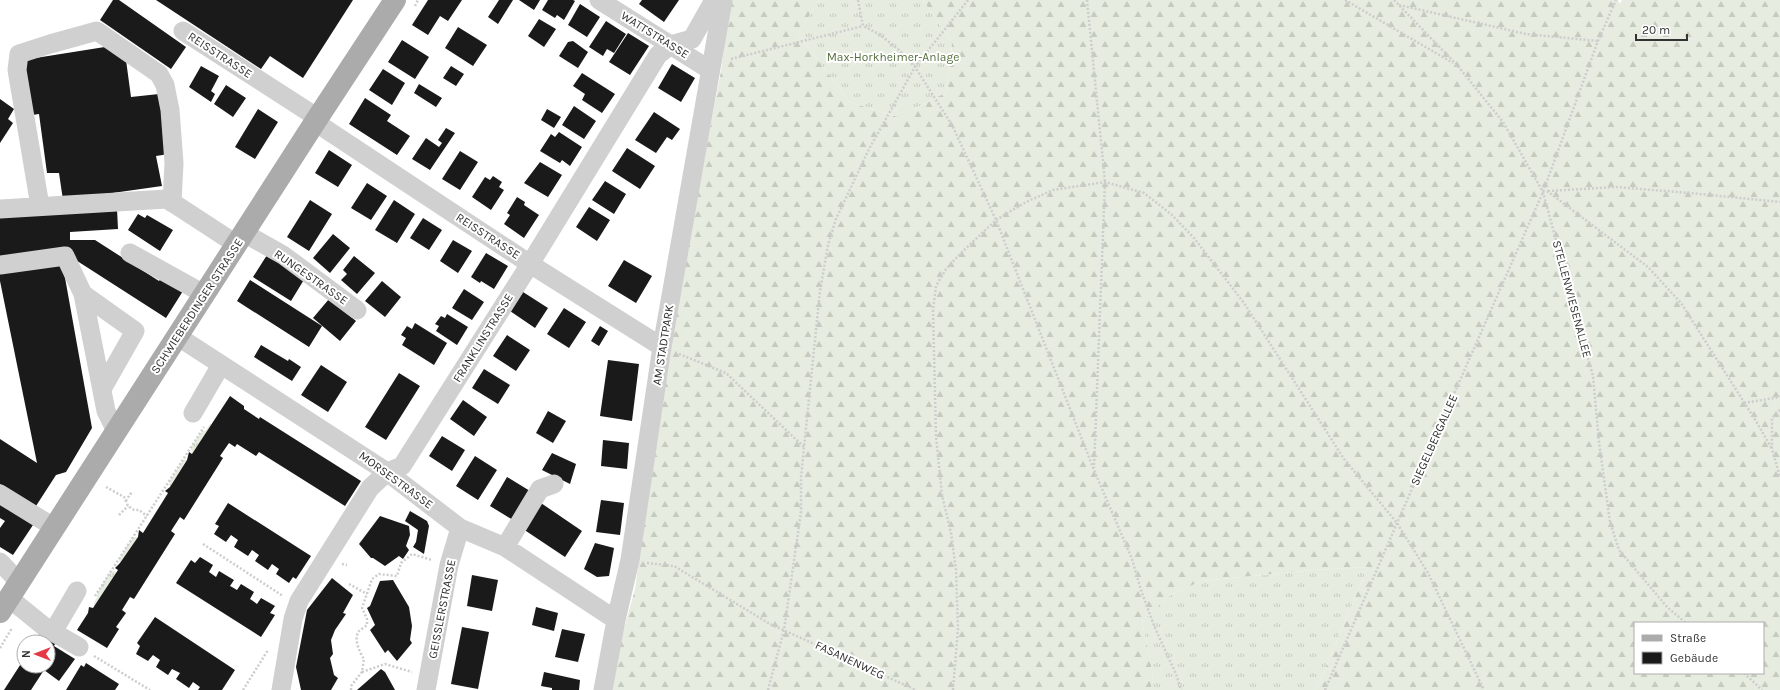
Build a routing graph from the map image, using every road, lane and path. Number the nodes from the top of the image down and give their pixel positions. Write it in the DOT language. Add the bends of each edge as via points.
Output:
graph roads {
  1 [pos="395,0"];
  2 [pos="599,0"];
  3 [pos="714,0"];
  4 [pos="722,0"];
  5 [pos="858,0"];
  6 [pos="968,0"];
  7 [pos="1087,0"];
  8 [pos="1345,0"];
  9 [pos="1394,0"];
  10 [pos="1616,0"];
  11 [pos="1398,4"];
  12 [pos="863,26"];
  13 [pos="183,31"];
  14 [pos="1598,41"];
  15 [pos="671,45"];
  16 [pos="1457,65"];
  17 [pos="915,67"];
  18 [pos="711,68"];
  19 [pos="316,120"];
  20 [pos="1105,182"];
  21 [pos="1545,192"];
  22 [pos="1780,202"];
  23 [pos="172,203"];
  24 [pos="40,206"];
  25 [pos="0,209"];
  26 [pos="996,220"];
  27 [pos="240,239"];
  28 [pos="130,253"];
  29 [pos="530,264"];
  30 [pos="0,265"];
  31 [pos="83,294"];
  32 [pos="204,294"];
  33 [pos="357,310"];
  34 [pos="177,336"];
  35 [pos="662,347"];
  36 [pos="687,358"];
  37 [pos="221,366"];
  38 [pos="102,389"];
  39 [pos="1780,397"];
  40 [pos="1744,403"];
  41 [pos="1780,410"];
  42 [pos="200,419"];
  43 [pos="116,431"];
  44 [pos="804,447"];
  45 [pos="1772,449"];
  46 [pos="1094,470"];
  47 [pos="387,472"];
  48 [pos="1780,477"];
  49 [pos="554,484"];
  50 [pos="106,487"];
  51 [pos="134,493"];
  52 [pos="0,494"];
  53 [pos="126,502"];
  54 [pos="128,506"];
  55 [pos="119,515"];
  56 [pos="147,516"];
  57 [pos="1397,523"];
  58 [pos="55,528"];
  59 [pos="460,528"];
  60 [pos="203,544"];
  61 [pos="505,547"];
  62 [pos="630,560"];
  63 [pos="0,562"];
  64 [pos="450,565"];
  65 [pos="349,584"];
  66 [pos="367,594"];
  67 [pos="85,596"];
  68 [pos="9,598"];
  69 [pos="297,606"];
  70 [pos="616,620"];
  71 [pos="1685,622"];
  72 [pos="784,630"];
  73 [pos="53,632"];
  74 [pos="291,637"];
  75 [pos="79,647"];
  76 [pos="362,672"];
  77 [pos="1745,674"];
  78 [pos="427,683"];
  79 [pos="150,690"];
  80 [pos="243,690"];
  81 [pos="281,690"];
  82 [pos="351,690"];
  83 [pos="603,690"];
  84 [pos="768,690"];
  85 [pos="916,690"];
  86 [pos="953,690"];
  87 [pos="1181,690"];
  88 [pos="1326,690"];
  89 [pos="1484,690"];
  90 [pos="1762,690"];
  1 -- 19 [label="main road, SCHWIEBERDINGER STRASSE"];
  2 -- 15 [label="street, WATTSTRASSE"];
  3 -- 15 [label="street, FRANKLINSTRASSE" via="692,39"];
  4 -- 18 [label="street, AM STADTPARK"];
  5 -- 12 [label="path"];
  6 -- 17 [label="path"];
  7 -- 20 [label="path"];
  8 -- 16 [label="path"];
  9 -- 11 [label="path, STELLENWIESENALLEE"];
  10 -- 14 [label="path, SIEGELBERGALLEE"];
  11 -- 14 [label="path" via="1526,34"];
  11 -- 16 [label="path, STELLENWIESENALLEE"];
  12 -- 17 [label="path" via="879,34"];
  12 -- 18 [label="path" via="738,57"];
  13 -- 19 [label="street, REISSTRASSE"];
  14 -- 21 [label="path, SIEGELBERGALLEE"];
  15 -- 18 [label="street, WATTSTRASSE"];
  15 -- 29 [label="street, FRANKLINSTRASSE" via="658,55"];
  16 -- 21 [label="path, STELLENWIESENALLEE" via="1503,122"];
  17 -- 26 [label="path" via="952,125"];
  17 -- 44 [label="path" via="869,149 834,225 828,245 820,292"];
  18 -- 35 [label="street, AM STADTPARK"];
  19 -- 27 [label="main road, SCHWIEBERDINGER STRASSE"];
  19 -- 29 [label="street, REISSTRASSE"];
  20 -- 26 [label="path" via="1052,190"];
  20 -- 46 [label="path"];
  20 -- 57 [label="path" via="1144,192 1171,214 1194,238 1244,303 1344,459"];
  21 -- 22 [label="path" via="1616,187"];
  21 -- 40 [label="path" via="1648,267 1681,303"];
  21 -- 57 [label="path, SIEGELBERGALLEE"];
  21 -- 71 [label="path, STELLENWIESENALLEE" via="1593,376 1610,522 1619,550 1668,608"];
  23 -- 24 [label="street" via="167,199"];
  23 -- 24 [label="street" via="174,163 170,110 165,86 159,74 97,31 19,54 17,70"];
  23 -- 27 [label="street, RUNGESTRASSE"];
  24 -- 25 [label="street"];
  26 -- 46 [label="path"];
  26 -- 86 [label="path" via="946,269 936,286 933,310 936,436 942,495 956,570 958,628"];
  27 -- 32 [label="main road, SCHWIEBERDINGER STRASSE"];
  27 -- 33 [label="street, RUNGESTRASSE" via="283,255"];
  28 -- 32 [label="street"];
  29 -- 35 [label="street, REISSTRASSE"];
  29 -- 47 [label="street, FRANKLINSTRASSE" via="402,466"];
  30 -- 31 [label="street" via="65,256"];
  31 -- 38 [label="street"];
  31 -- 38 [label="street" via="135,331"];
  32 -- 34 [label="main road, SCHWIEBERDINGER STRASSE"];
  34 -- 37 [label="street, MORSESTRASSE"];
  34 -- 43 [label="main road, SCHWIEBERDINGER STRASSE"];
  35 -- 62 [label="street, AM STADTPARK"];
  36 -- 44 [label="path" via="726,373"];
  37 -- 42 [label="street"];
  37 -- 47 [label="street, MORSESTRASSE"];
  38 -- 43 [label="street" via="106,411"];
  39 -- 40 [label="path"];
  40 -- 45 [label="path"];
  41 -- 45 [label="path" via="1772,418"];
  42 -- 56 [label="path"];
  43 -- 58 [label="main road, SCHWIEBERDINGER STRASSE"];
  44 -- 72 [label="path" via="801,512"];
  45 -- 48 [label="path"];
  46 -- 87 [label="path" via="1132,559 1150,615"];
  47 -- 59 [label="street, MORSESTRASSE"];
  47 -- 69 [label="street, FRANKLINSTRASSE" via="370,488"];
  49 -- 61 [label="street" via="540,489"];
  50 -- 53 [label="path" via="124,497"];
  51 -- 53 [label="path" via="130,494"];
  52 -- 58 [label="street"];
  53 -- 54 [label="path"];
  54 -- 55 [label="path"];
  54 -- 56 [label="path"];
  56 -- 67 [label="path"];
  57 -- 88 [label="path, SIEGELBERGALLEE"];
  57 -- 89 [label="path" via="1428,573"];
  58 -- 68 [label="main road, SCHWIEBERDINGER STRASSE"];
  59 -- 61 [label="street, MORSESTRASSE"];
  59 -- 64 [label="street, GEISSLERSTRASSE"];
  60 -- 69 [label="path"];
  61 -- 70 [label="street, MORSESTRASSE"];
  62 -- 70 [label="street, AM STADTPARK"];
  62 -- 72 [label="path, FASANENWEG" via="674,566"];
  63 -- 68 [label="street"];
  64 -- 66 [label="path" via="412,554 401,563 397,576 379,574 372,579"];
  64 -- 78 [label="street, GEISSLERSTRASSE"];
  65 -- 66 [label="path"];
  66 -- 76 [label="path" via="362,608 367,625 359,632 357,638 359,652 364,659"];
  67 -- 73 [label="street"];
  68 -- 73 [label="street"];
  69 -- 74 [label="street, FRANKLINSTRASSE"];
  70 -- 83 [label="street, AM STADTPARK"];
  72 -- 84 [label="path"];
  72 -- 85 [label="path, FASANENWEG"];
  73 -- 75 [label="street"];
  74 -- 80 [label="path" via="278,635"];
  74 -- 81 [label="street, FRANKLINSTRASSE"];
  75 -- 79 [label="path"];
  76 -- 78 [label="path" via="385,664 415,673"];
  76 -- 82 [label="path" via="351,686"];
  77 -- 90 [label="path"];
}
